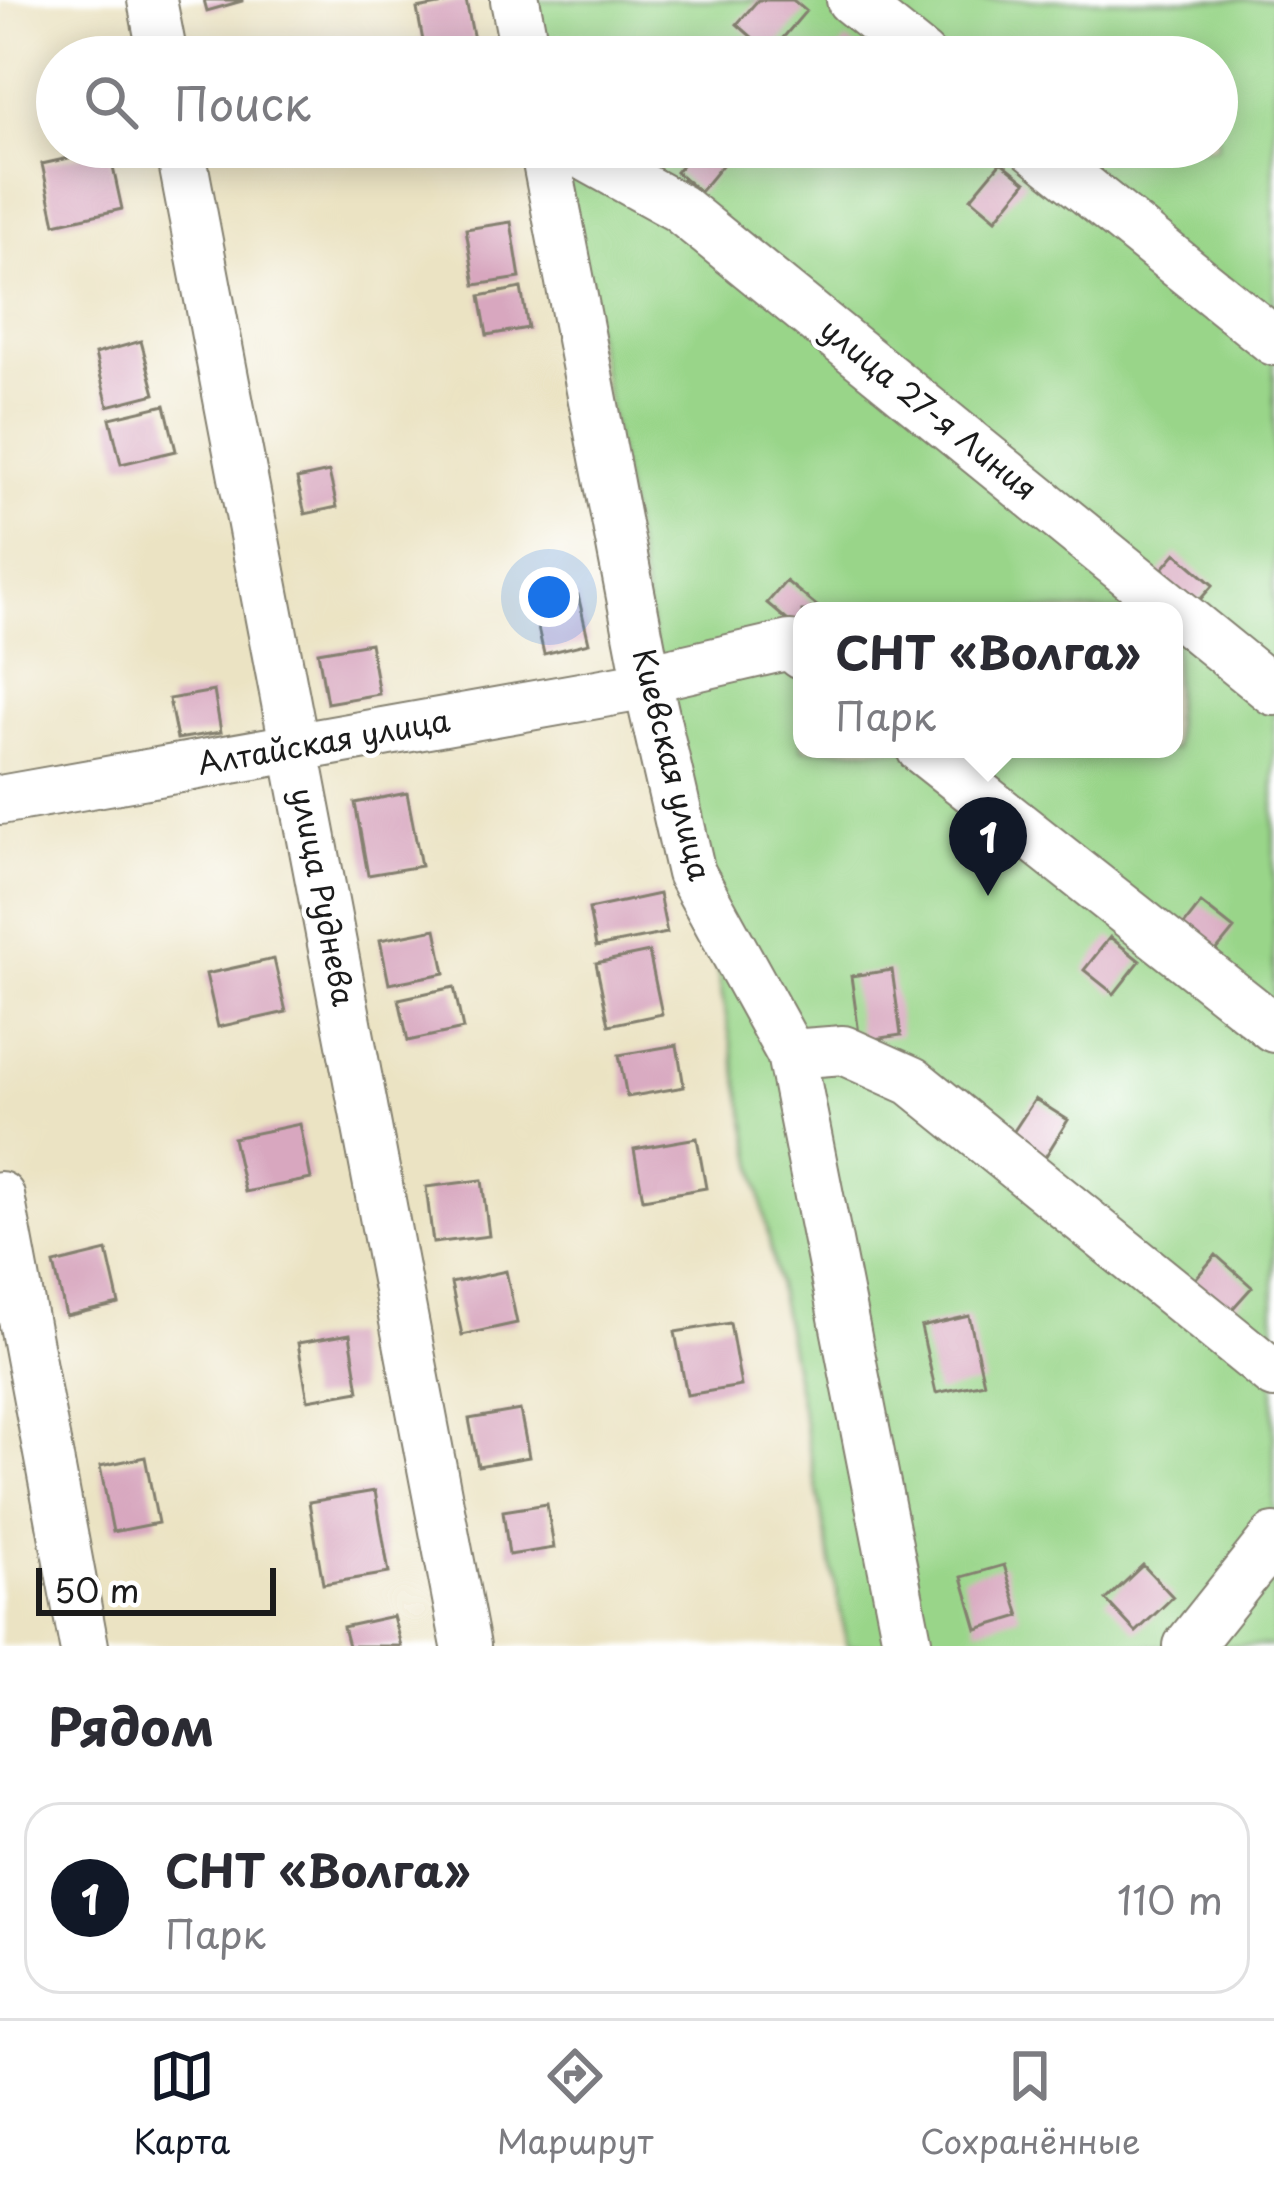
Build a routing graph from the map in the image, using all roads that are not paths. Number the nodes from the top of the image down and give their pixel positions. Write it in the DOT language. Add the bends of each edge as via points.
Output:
graph roads {
  1 [pos="152,0"];
  2 [pos="515,0"];
  3 [pos="851,0"];
  4 [pos="159,36"];
  5 [pos="522,36"];
  6 [pos="896,36"];
  7 [pos="184,168"];
  8 [pos="548,168"];
  9 [pos="607,168"];
  10 [pos="1059,168"];
  11 [pos="1274,341"];
  12 [pos="1163,602"];
  13 [pos="1183,618"];
  14 [pos="793,648"];
  15 [pos="648,681"];
  16 [pos="1274,692"];
  17 [pos="293,749"];
  18 [pos="932,758"];
  19 [pos="0,800"];
  20 [pos="1274,1028"];
  21 [pos="791,1054"];
  22 [pos="0,1196"];
  23 [pos="1274,1374"];
  24 [pos="1274,1538"];
  25 [pos="84,1646"];
  26 [pos="466,1646"];
  27 [pos="908,1646"];
  28 [pos="1188,1646"];
  1 -- 4 [label="street"];
  2 -- 5 [label="street"];
  3 -- 6 [label="street"];
  7 -- 17 [label="street, улица Руднева"];
  8 -- 15 [label="street, Киевская улица"];
  9 -- 12 [label="street, улица 27-я Линия" via="679,208"];
  10 -- 11 [label="street"];
  13 -- 16 [label="street, улица 27-я Линия"];
  14 -- 15 [label="street, Алтайская улица"];
  15 -- 17 [label="street, Алтайская улица"];
  15 -- 21 [label="street, Киевская улица" via="691,873"];
  17 -- 19 [label="street, Алтайская улица"];
  17 -- 26 [label="street, улица Руднева"];
  18 -- 20 [label="street"];
  21 -- 23 [label="street" via="843,1050 912,1081"];
  21 -- 27 [label="street, Киевская улица"];
  22 -- 25 [label="street"];
  24 -- 28 [label="street"];
}
